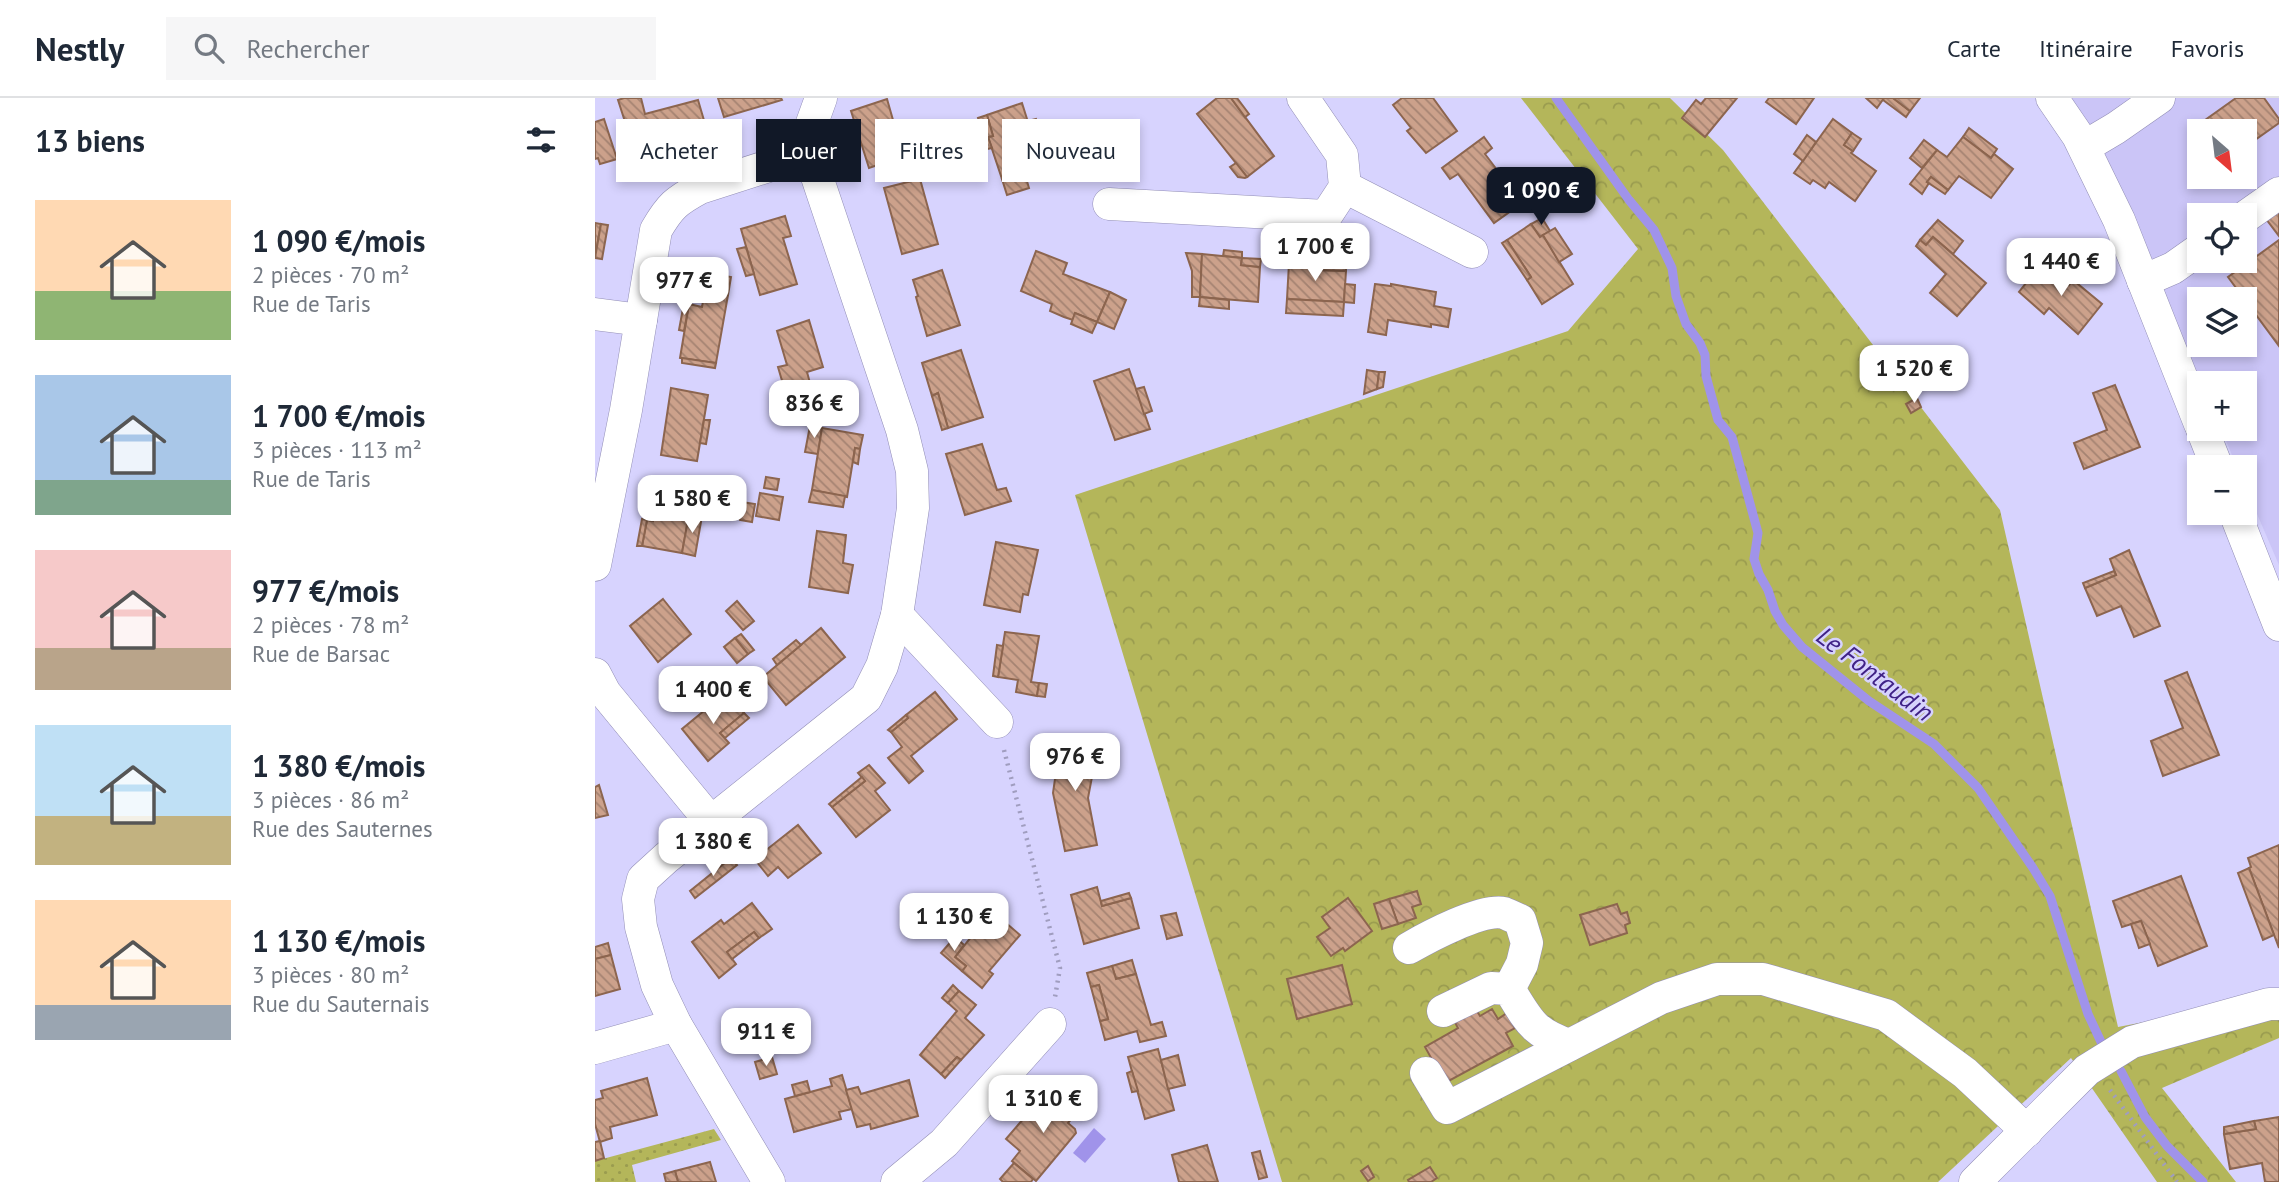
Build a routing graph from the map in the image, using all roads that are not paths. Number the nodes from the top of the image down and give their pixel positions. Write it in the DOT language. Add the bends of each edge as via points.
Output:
graph roads {
  1 [pos="821,98"];
  2 [pos="1303,98"];
  3 [pos="2052,98"];
  4 [pos="2159,98"];
  5 [pos="813,119"];
  6 [pos="2084,147"];
  7 [pos="756,170"];
  8 [pos="819,182"];
  9 [pos="1345,187"];
  10 [pos="2279,193"];
  11 [pos="1109,204"];
  12 [pos="2257,209"];
  13 [pos="1472,252"];
  14 [pos="2187,258"];
  15 [pos="2143,281"];
  16 [pos="595,314"];
  17 [pos="641,320"];
  18 [pos="2187,391"];
  19 [pos="2240,525"];
  20 [pos="595,565"];
  21 [pos="897,615"];
  22 [pos="2279,625"];
  23 [pos="595,674"];
  24 [pos="997,722"];
  25 [pos="711,822"];
  26 [pos="1409,947"];
  27 [pos="1509,989"];
  28 [pos="2279,1004"];
  29 [pos="1443,1011"];
  30 [pos="1050,1024"];
  31 [pos="676,1025"];
  32 [pos="1569,1045"];
  33 [pos="595,1048"];
  34 [pos="1426,1073"];
  35 [pos="2027,1130"];
  36 [pos="769,1182"];
  37 [pos="897,1182"];
  38 [pos="1975,1182"];
  1 -- 5 [label="street"];
  2 -- 9 [label="street" via="1342,155"];
  3 -- 6 [label="street"];
  4 -- 6 [label="street"];
  6 -- 15 [label="street"];
  7 -- 17 [label="street" via="701,188 669,208 656,230"];
  8 -- 21 [label="street" via="912,471 913,508"];
  9 -- 11 [label="street" via="1326,216"];
  9 -- 13 [label="street"];
  10 -- 12 [label="street"];
  14 -- 15 [label="street"];
  15 -- 18 [label="street"];
  16 -- 17 [label="street"];
  17 -- 20 [label="street"];
  19 -- 22 [label="street"];
  21 -- 24 [label="street"];
  21 -- 25 [label="street" via="882,666 866,698"];
  23 -- 25 [label="street" via="605,693"];
  25 -- 31 [label="street" via="643,879 638,899 657,985"];
  26 -- 27 [label="street" via="1442,929 1501,912 1520,920 1527,943 1523,964"];
  27 -- 29 [label="street" via="1491,988"];
  27 -- 32 [label="street" via="1527,1021 1545,1037"];
  28 -- 35 [label="street" via="2132,1042 2105,1060"];
  30 -- 37 [label="street" via="944,1143"];
  31 -- 33 [label="street"];
  31 -- 36 [label="street"];
  32 -- 34 [label="street" via="1447,1108"];
  32 -- 35 [label="street" via="1683,990 1717,979 1763,979 1886,1015 1965,1073"];
  35 -- 38 [label="street"];
}
